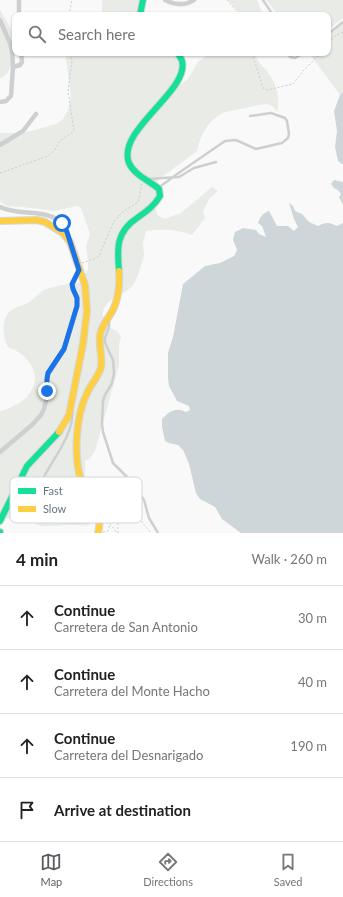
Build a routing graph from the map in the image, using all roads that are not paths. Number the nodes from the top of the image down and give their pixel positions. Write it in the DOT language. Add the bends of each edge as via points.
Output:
graph roads {
  1 [pos="19,0"];
  2 [pos="143,0"];
  3 [pos="165,0"];
  4 [pos="194,0"];
  5 [pos="263,0"];
  6 [pos="19,12"];
  7 [pos="141,12"];
  8 [pos="271,12"];
  9 [pos="0,20"];
  10 [pos="343,22"];
  11 [pos="331,32"];
  12 [pos="21,56"];
  13 [pos="180,56"];
  14 [pos="289,56"];
  15 [pos="299,56"];
  16 [pos="13,67"];
  17 [pos="0,102"];
  18 [pos="36,114"];
  19 [pos="250,116"];
  20 [pos="0,145"];
  21 [pos="197,160"];
  22 [pos="216,162"];
  23 [pos="200,166"];
  24 [pos="173,177"];
  25 [pos="146,178"];
  26 [pos="158,189"];
  27 [pos="0,207"];
  28 [pos="0,221"];
  29 [pos="70,242"];
  30 [pos="78,267"];
  31 [pos="109,318"];
  32 [pos="71,407"];
  33 [pos="0,452"];
  34 [pos="22,477"];
  35 [pos="44,477"];
  36 [pos="80,477"];
  37 [pos="127,477"];
  38 [pos="142,497"];
  39 [pos="10,501"];
  40 [pos="0,521"];
  41 [pos="158,533"];
  1 -- 6 [label="street"];
  2 -- 7 [label="main road"];
  3 -- 4 [label="street" via="173,4 185,4"];
  5 -- 8 [label="lane"];
  9 -- 16 [label="street" via="10,43"];
  10 -- 11 [label="lane"];
  12 -- 16 [label="street" via="20,65"];
  13 -- 25 [label="main road" via="184,65 180,77 134,135 128,150 130,167"];
  14 -- 15 [label="lane"];
  16 -- 17 [label="street" via="11,96"];
  18 -- 20 [label="street" via="23,132"];
  19 -- 21 [label="lane" via="271,112 284,118 289,130 288,138 282,143 258,149 236,140 225,141"];
  21 -- 23 [label="lane"];
  21 -- 24 [label="lane"];
  22 -- 23 [label="lane"];
  23 -- 24 [label="lane" via="179,177"];
  24 -- 25 [label="lane"];
  24 -- 26 [label="lane"];
  25 -- 26 [label="main road"];
  26 -- 31 [label="main road" via="158,202 126,228 120,238 119,295"];
  27 -- 29 [label="street" via="54,218 64,226"];
  28 -- 29 [label="main road" via="45,222 63,233"];
  29 -- 30 [label="main road"];
  30 -- 32 [label="main road" via="86,292 87,322"];
  30 -- 33 [label="street" via="72,284 77,306 64,349 47,376 44,410 32,425"];
  31 -- 36 [label="main road" via="100,336 100,370 80,413 77,436"];
  31 -- 37 [label="lane" via="105,343 113,360 114,373 103,401 103,432 113,463"];
  32 -- 34 [label="main road" via="62,429 37,454"];
  32 -- 35 [label="lane" via="72,422 67,435"];
  38 -- 41 [label="lane" via="149,518"];
  39 -- 40 [label="main road"];
}
